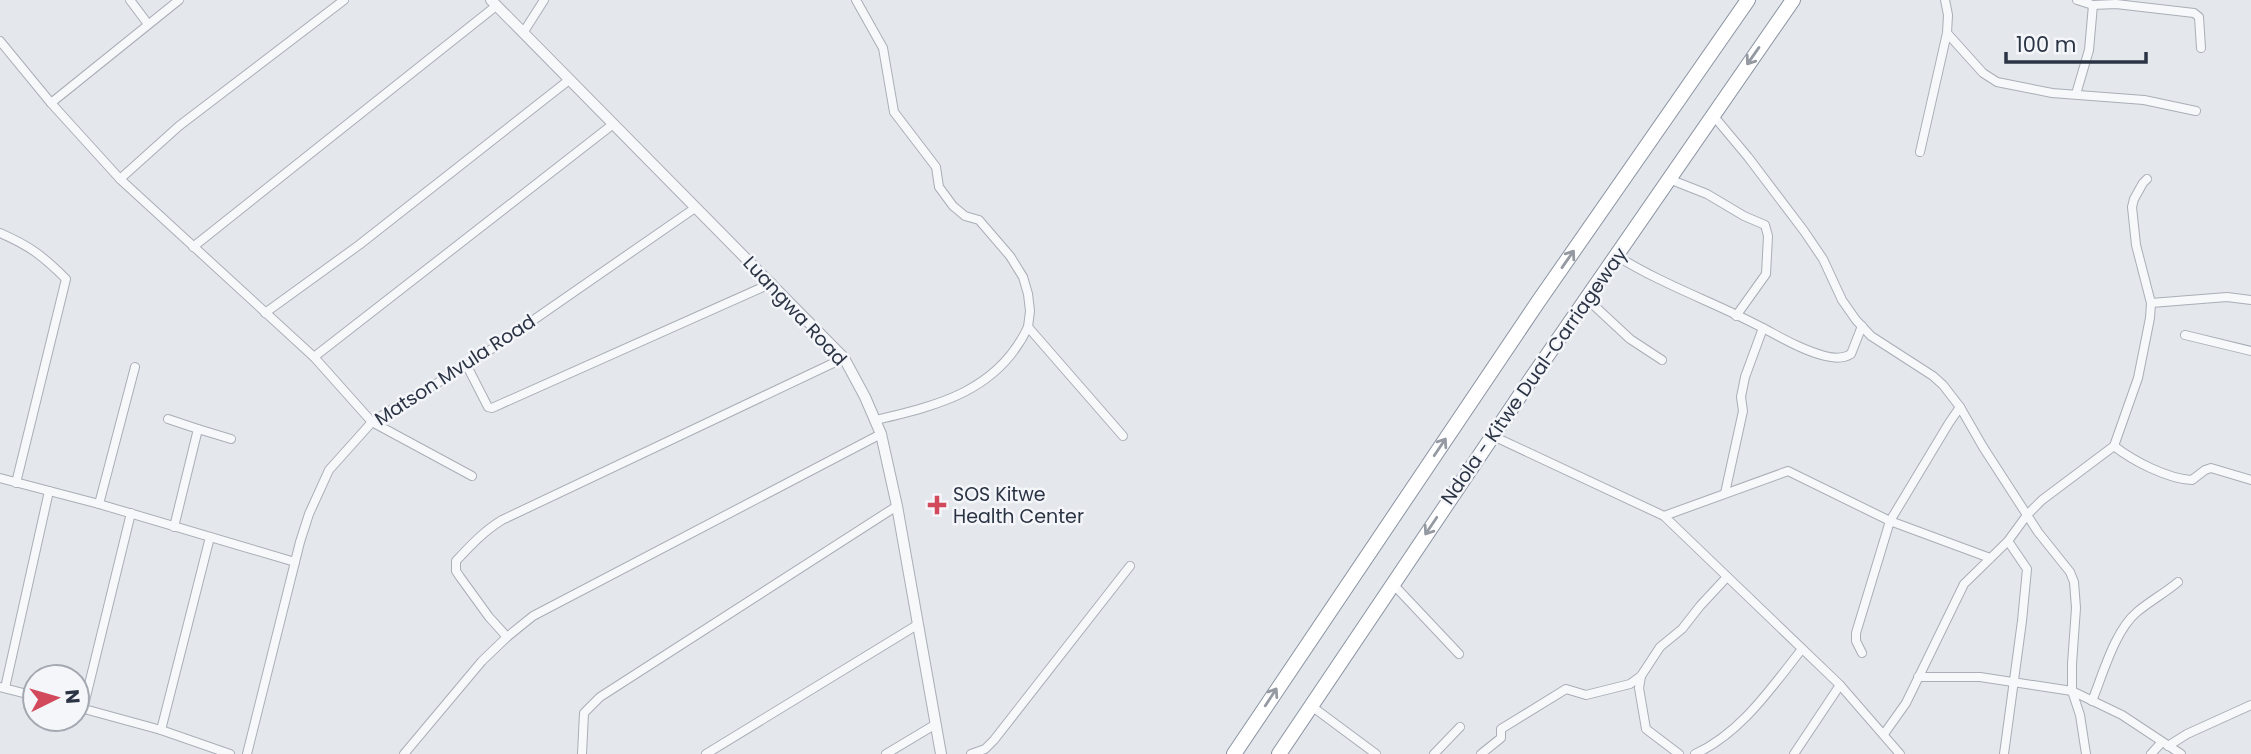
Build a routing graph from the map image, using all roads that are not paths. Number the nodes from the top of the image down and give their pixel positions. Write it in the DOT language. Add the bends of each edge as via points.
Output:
graph roads {
  1 [pos="130,0"];
  2 [pos="178,0"];
  3 [pos="344,0"];
  4 [pos="544,0"];
  5 [pos="856,0"];
  6 [pos="1748,0"];
  7 [pos="1793,0"];
  8 [pos="1945,0"];
  9 [pos="2077,0"];
  10 [pos="493,3"];
  11 [pos="2093,5"];
  12 [pos="148,24"];
  13 [pos="523,33"];
  14 [pos="1947,33"];
  15 [pos="0,41"];
  16 [pos="2201,48"];
  17 [pos="569,80"];
  18 [pos="2076,94"];
  19 [pos="51,103"];
  20 [pos="2196,111"];
  21 [pos="1712,114"];
  22 [pos="612,125"];
  23 [pos="1920,152"];
  24 [pos="120,179"];
  25 [pos="1669,179"];
  26 [pos="2147,179"];
  27 [pos="695,208"];
  28 [pos="0,233"];
  29 [pos="193,247"];
  30 [pos="1617,256"];
  31 [pos="772,284"];
  32 [pos="1587,299"];
  33 [pos="2251,300"];
  34 [pos="2151,303"];
  35 [pos="265,313"];
  36 [pos="1736,316"];
  37 [pos="1862,326"];
  38 [pos="1027,327"];
  39 [pos="1763,328"];
  40 [pos="2185,335"];
  41 [pos="2251,351"];
  42 [pos="314,357"];
  43 [pos="844,358"];
  44 [pos="1662,360"];
  45 [pos="467,366"];
  46 [pos="135,367"];
  47 [pos="1960,407"];
  48 [pos="168,419"];
  49 [pos="876,420"];
  50 [pos="372,422"];
  51 [pos="198,429"];
  52 [pos="881,433"];
  53 [pos="1123,436"];
  54 [pos="1493,436"];
  55 [pos="231,439"];
  56 [pos="2114,446"];
  57 [pos="472,477"];
  58 [pos="0,478"];
  59 [pos="2251,480"];
  60 [pos="16,483"];
  61 [pos="49,491"];
  62 [pos="1725,493"];
  63 [pos="99,504"];
  64 [pos="897,506"];
  65 [pos="131,513"];
  66 [pos="2027,515"];
  67 [pos="1664,516"];
  68 [pos="1890,521"];
  69 [pos="174,527"];
  70 [pos="210,537"];
  71 [pos="2008,541"];
  72 [pos="1990,558"];
  73 [pos="295,562"];
  74 [pos="1130,566"];
  75 [pos="1726,578"];
  76 [pos="2178,582"];
  77 [pos="1392,583"];
  78 [pos="917,625"];
  79 [pos="508,637"];
  80 [pos="1802,649"];
  81 [pos="1862,653"];
  82 [pos="1459,654"];
  83 [pos="91,666"];
  84 [pos="1641,676"];
  85 [pos="1918,677"];
  86 [pos="2013,681"];
  87 [pos="1840,685"];
  88 [pos="2,687"];
  89 [pos="2072,691"];
  90 [pos="21,692"];
  91 [pos="2092,701"];
  92 [pos="1310,705"];
  93 [pos="2251,705"];
  94 [pos="91,711"];
  95 [pos="936,724"];
  96 [pos="1460,727"];
  97 [pos="161,730"];
  98 [pos="1884,734"];
  99 [pos="2165,744"];
  100 [pos="230,754"];
  101 [pos="247,754"];
  102 [pos="404,754"];
  103 [pos="582,754"];
  104 [pos="706,754"];
  105 [pos="887,754"];
  106 [pos="941,754"];
  107 [pos="971,754"];
  108 [pos="1234,754"];
  109 [pos="1279,754"];
  110 [pos="1376,754"];
  111 [pos="1434,754"];
  112 [pos="1482,754"];
  113 [pos="1679,754"];
  114 [pos="1695,754"];
  115 [pos="1794,754"];
  116 [pos="1900,754"];
  117 [pos="2004,754"];
  118 [pos="2086,754"];
  119 [pos="2151,754"];
  120 [pos="2181,754"];
  1 -- 12 [label="street"];
  2 -- 12 [label="street"];
  3 -- 24 [label="street" via="179,126"];
  4 -- 13 [label="street"];
  5 -- 38 [label="street" via="883,48 894,112 936,167 939,187 965,216 979,220 1023,278 1030,311"];
  108 -- 6 [label="highway, Ndola - Kitwe Dual-Carriageway, one-way"];
  7 -- 21 [label="highway, Ndola - Kitwe Dual-Carriageway, one-way"];
  8 -- 14 [label="street"];
  9 -- 11 [label="street"];
  10 -- 13 [label="street, Luangwa Road"];
  10 -- 29 [label="street"];
  11 -- 16 [label="street" via="2194,13 2199,17"];
  11 -- 18 [label="street" via="2089,50"];
  12 -- 19 [label="street"];
  13 -- 17 [label="street, Luangwa Road"];
  14 -- 18 [label="street" via="1997,82"];
  14 -- 23 [label="street"];
  15 -- 19 [label="street"];
  17 -- 22 [label="street, Luangwa Road"];
  17 -- 35 [label="street"];
  18 -- 20 [label="street" via="2144,100"];
  19 -- 24 [label="street"];
  21 -- 25 [label="highway, Ndola - Kitwe Dual-Carriageway"];
  21 -- 37 [label="street" via="1804,231 1842,300"];
  22 -- 27 [label="street, Luangwa Road"];
  22 -- 42 [label="street"];
  24 -- 29 [label="street"];
  25 -- 30 [label="highway, Ndola - Kitwe Dual-Carriageway"];
  25 -- 36 [label="street" via="1765,225 1766,274"];
  26 -- 34 [label="street" via="2132,207"];
  27 -- 31 [label="street, Luangwa Road"];
  27 -- 45 [label="street, Matson Mvula Road"];
  28 -- 60 [label="street" via="41,254 66,279"];
  29 -- 35 [label="street"];
  30 -- 32 [label="highway, Ndola - Kitwe Dual-Carriageway"];
  30 -- 36 [label="street"];
  31 -- 43 [label="street, Luangwa Road"];
  31 -- 45 [label="street" via="492,408"];
  32 -- 44 [label="street" via="1630,339"];
  32 -- 54 [label="highway, Ndola - Kitwe Dual-Carriageway"];
  33 -- 34 [label="street" via="2227,297"];
  34 -- 56 [label="street" via="2138,378"];
  35 -- 42 [label="street"];
  36 -- 39 [label="street"];
  37 -- 39 [label="street" via="1847,357 1802,348"];
  37 -- 47 [label="street" via="1944,385"];
  38 -- 49 [label="street" via="1007,359 971,390"];
  38 -- 53 [label="street"];
  39 -- 62 [label="street" via="1745,377 1743,411"];
  40 -- 41 [label="street"];
  42 -- 50 [label="street"];
  43 -- 49 [label="street, Luangwa Road"];
  43 -- 79 [label="street" via="484,531 456,561 456,571"];
  45 -- 50 [label="street, Matson Mvula Road"];
  46 -- 63 [label="street"];
  47 -- 66 [label="street"];
  47 -- 68 [label="street"];
  48 -- 51 [label="street"];
  49 -- 52 [label="street, Luangwa Road"];
  50 -- 57 [label="street"];
  50 -- 73 [label="street, Matson Mvula Road" via="329,470 309,514"];
  51 -- 55 [label="street"];
  51 -- 69 [label="street"];
  52 -- 64 [label="street, Luangwa Road"];
  52 -- 79 [label="street" via="533,616"];
  54 -- 67 [label="street"];
  54 -- 77 [label="highway, Ndola - Kitwe Dual-Carriageway, one-way"];
  56 -- 59 [label="street" via="2176,478 2192,480 2211,468"];
  56 -- 66 [label="street"];
  58 -- 60 [label="street"];
  60 -- 61 [label="street"];
  61 -- 63 [label="street"];
  61 -- 88 [label="street"];
  62 -- 67 [label="street"];
  62 -- 68 [label="street" via="1788,471"];
  63 -- 65 [label="street"];
  64 -- 78 [label="street, Luangwa Road"];
  64 -- 103 [label="street" via="600,697 584,713"];
  65 -- 69 [label="street"];
  65 -- 83 [label="street"];
  66 -- 71 [label="street"];
  66 -- 89 [label="street" via="2074,582"];
  67 -- 75 [label="street"];
  68 -- 72 [label="street"];
  68 -- 81 [label="street" via="1856,633"];
  69 -- 70 [label="street"];
  70 -- 73 [label="street"];
  70 -- 97 [label="street"];
  71 -- 72 [label="street"];
  71 -- 86 [label="street" via="2027,569"];
  72 -- 85 [label="street" via="1959,592"];
  73 -- 101 [label="street, Matson Mvula Road"];
  74 -- 107 [label="street" via="994,740 985,750"];
  75 -- 80 [label="street"];
  75 -- 84 [label="street" via="1660,647"];
  76 -- 91 [label="street" via="2123,628"];
  77 -- 82 [label="street"];
  77 -- 92 [label="highway, Ndola - Kitwe Dual-Carriageway"];
  78 -- 95 [label="street, Luangwa Road"];
  78 -- 104 [label="street"];
  79 -- 102 [label="street"];
  80 -- 87 [label="street"];
  80 -- 114 [label="street" via="1737,726"];
  84 -- 112 [label="street" via="1630,684 1586,695 1566,689 1501,729 1501,738"];
  84 -- 113 [label="street" via="1646,729"];
  85 -- 86 [label="street"];
  85 -- 98 [label="street"];
  86 -- 89 [label="street"];
  86 -- 117 [label="street"];
  87 -- 98 [label="street"];
  87 -- 115 [label="street"];
  88 -- 90 [label="street"];
  89 -- 91 [label="street"];
  89 -- 118 [label="street"];
  91 -- 99 [label="street" via="2123,715"];
  92 -- 109 [label="highway, Ndola - Kitwe Dual-Carriageway"];
  92 -- 110 [label="street"];
  93 -- 99 [label="street"];
  94 -- 97 [label="street"];
  95 -- 105 [label="street"];
  95 -- 106 [label="street, Luangwa Road"];
  96 -- 111 [label="street"];
  97 -- 100 [label="street"];
  98 -- 116 [label="street"];
  99 -- 119 [label="street"];
  99 -- 120 [label="street"];
}
